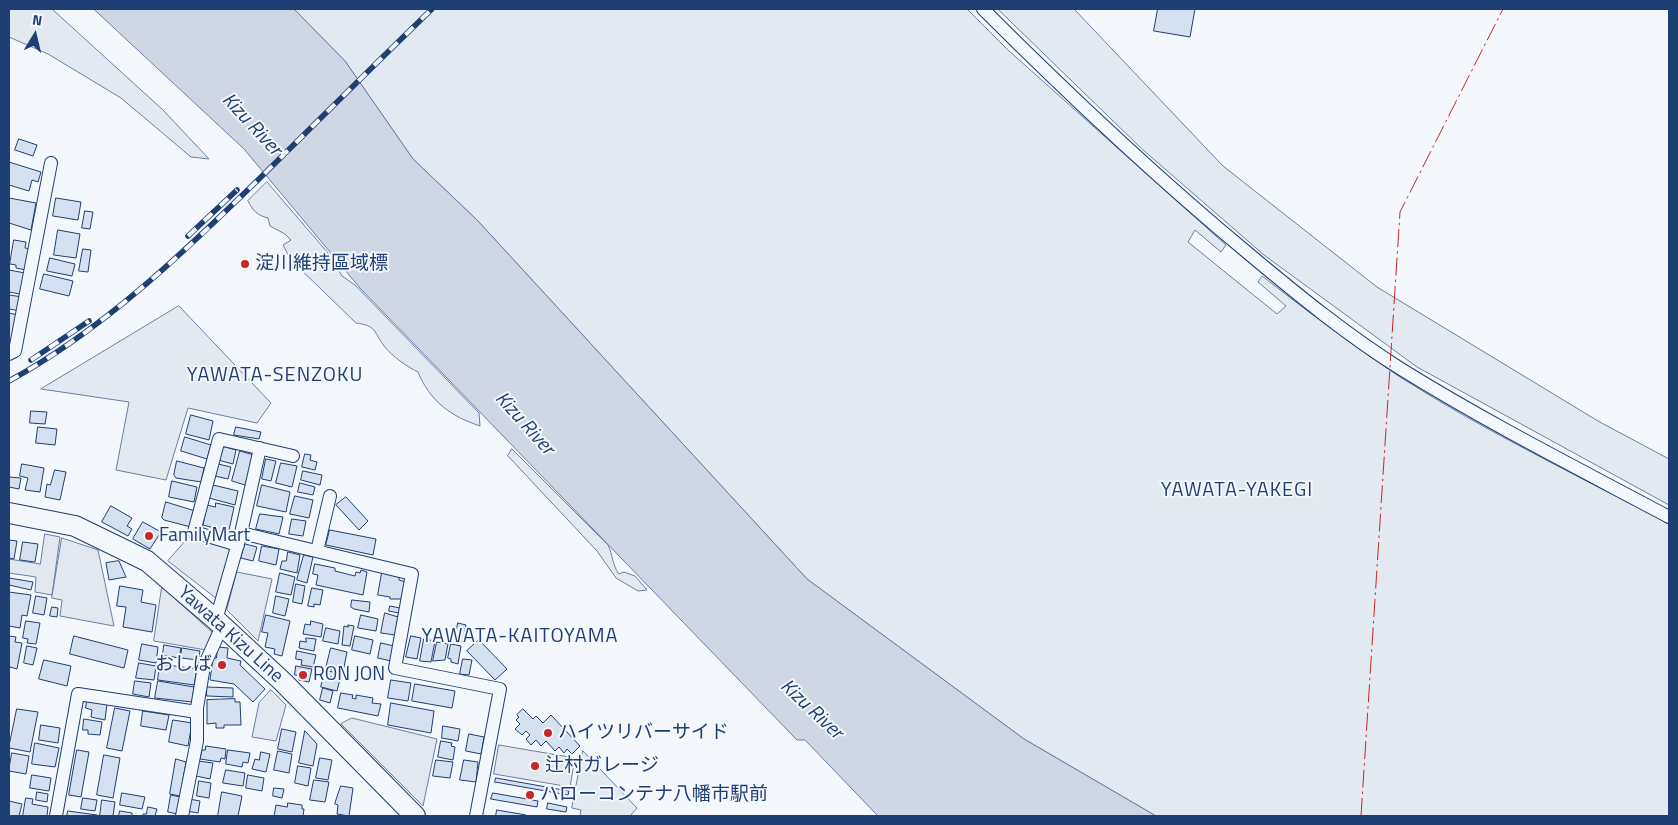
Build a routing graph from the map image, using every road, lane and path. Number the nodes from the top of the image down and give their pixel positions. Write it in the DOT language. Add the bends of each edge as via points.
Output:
graph roads {
  1 [pos="982,9"];
  2 [pos="51,163"];
  3 [pos="9,354"];
  4 [pos="260,448"];
  5 [pos="293,456"];
  6 [pos="330,496"];
  7 [pos="9,514"];
  8 [pos="1669,517"];
  9 [pos="240,539"];
  10 [pos="317,551"];
  11 [pos="219,623"];
  12 [pos="197,712"];
  13 [pos="56,816"];
  14 [pos="182,816"];
  15 [pos="415,816"];
  16 [pos="476,816"];
  1 -- 8 [label="street" via="1066,92 1185,200 1317,310 1400,368 1495,425"];
  2 -- 3 [label="street" via="15,352"];
  4 -- 5 [label="street"];
  4 -- 9 [label="street"];
  4 -- 9 [label="street" via="219,439 194,532"];
  6 -- 10 [label="street"];
  7 -- 11 [label="main road, Yawata Kizu Line" via="76,526 147,561"];
  9 -- 10 [label="street"];
  9 -- 11 [label="street"];
  10 -- 16 [label="street" via="412,574 395,668 500,689"];
  11 -- 12 [label="street" via="204,666"];
  11 -- 15 [label="main road, Yawata Kizu Line" via="283,682"];
  12 -- 13 [label="street" via="78,694"];
  12 -- 14 [label="street" via="197,741"];
}
